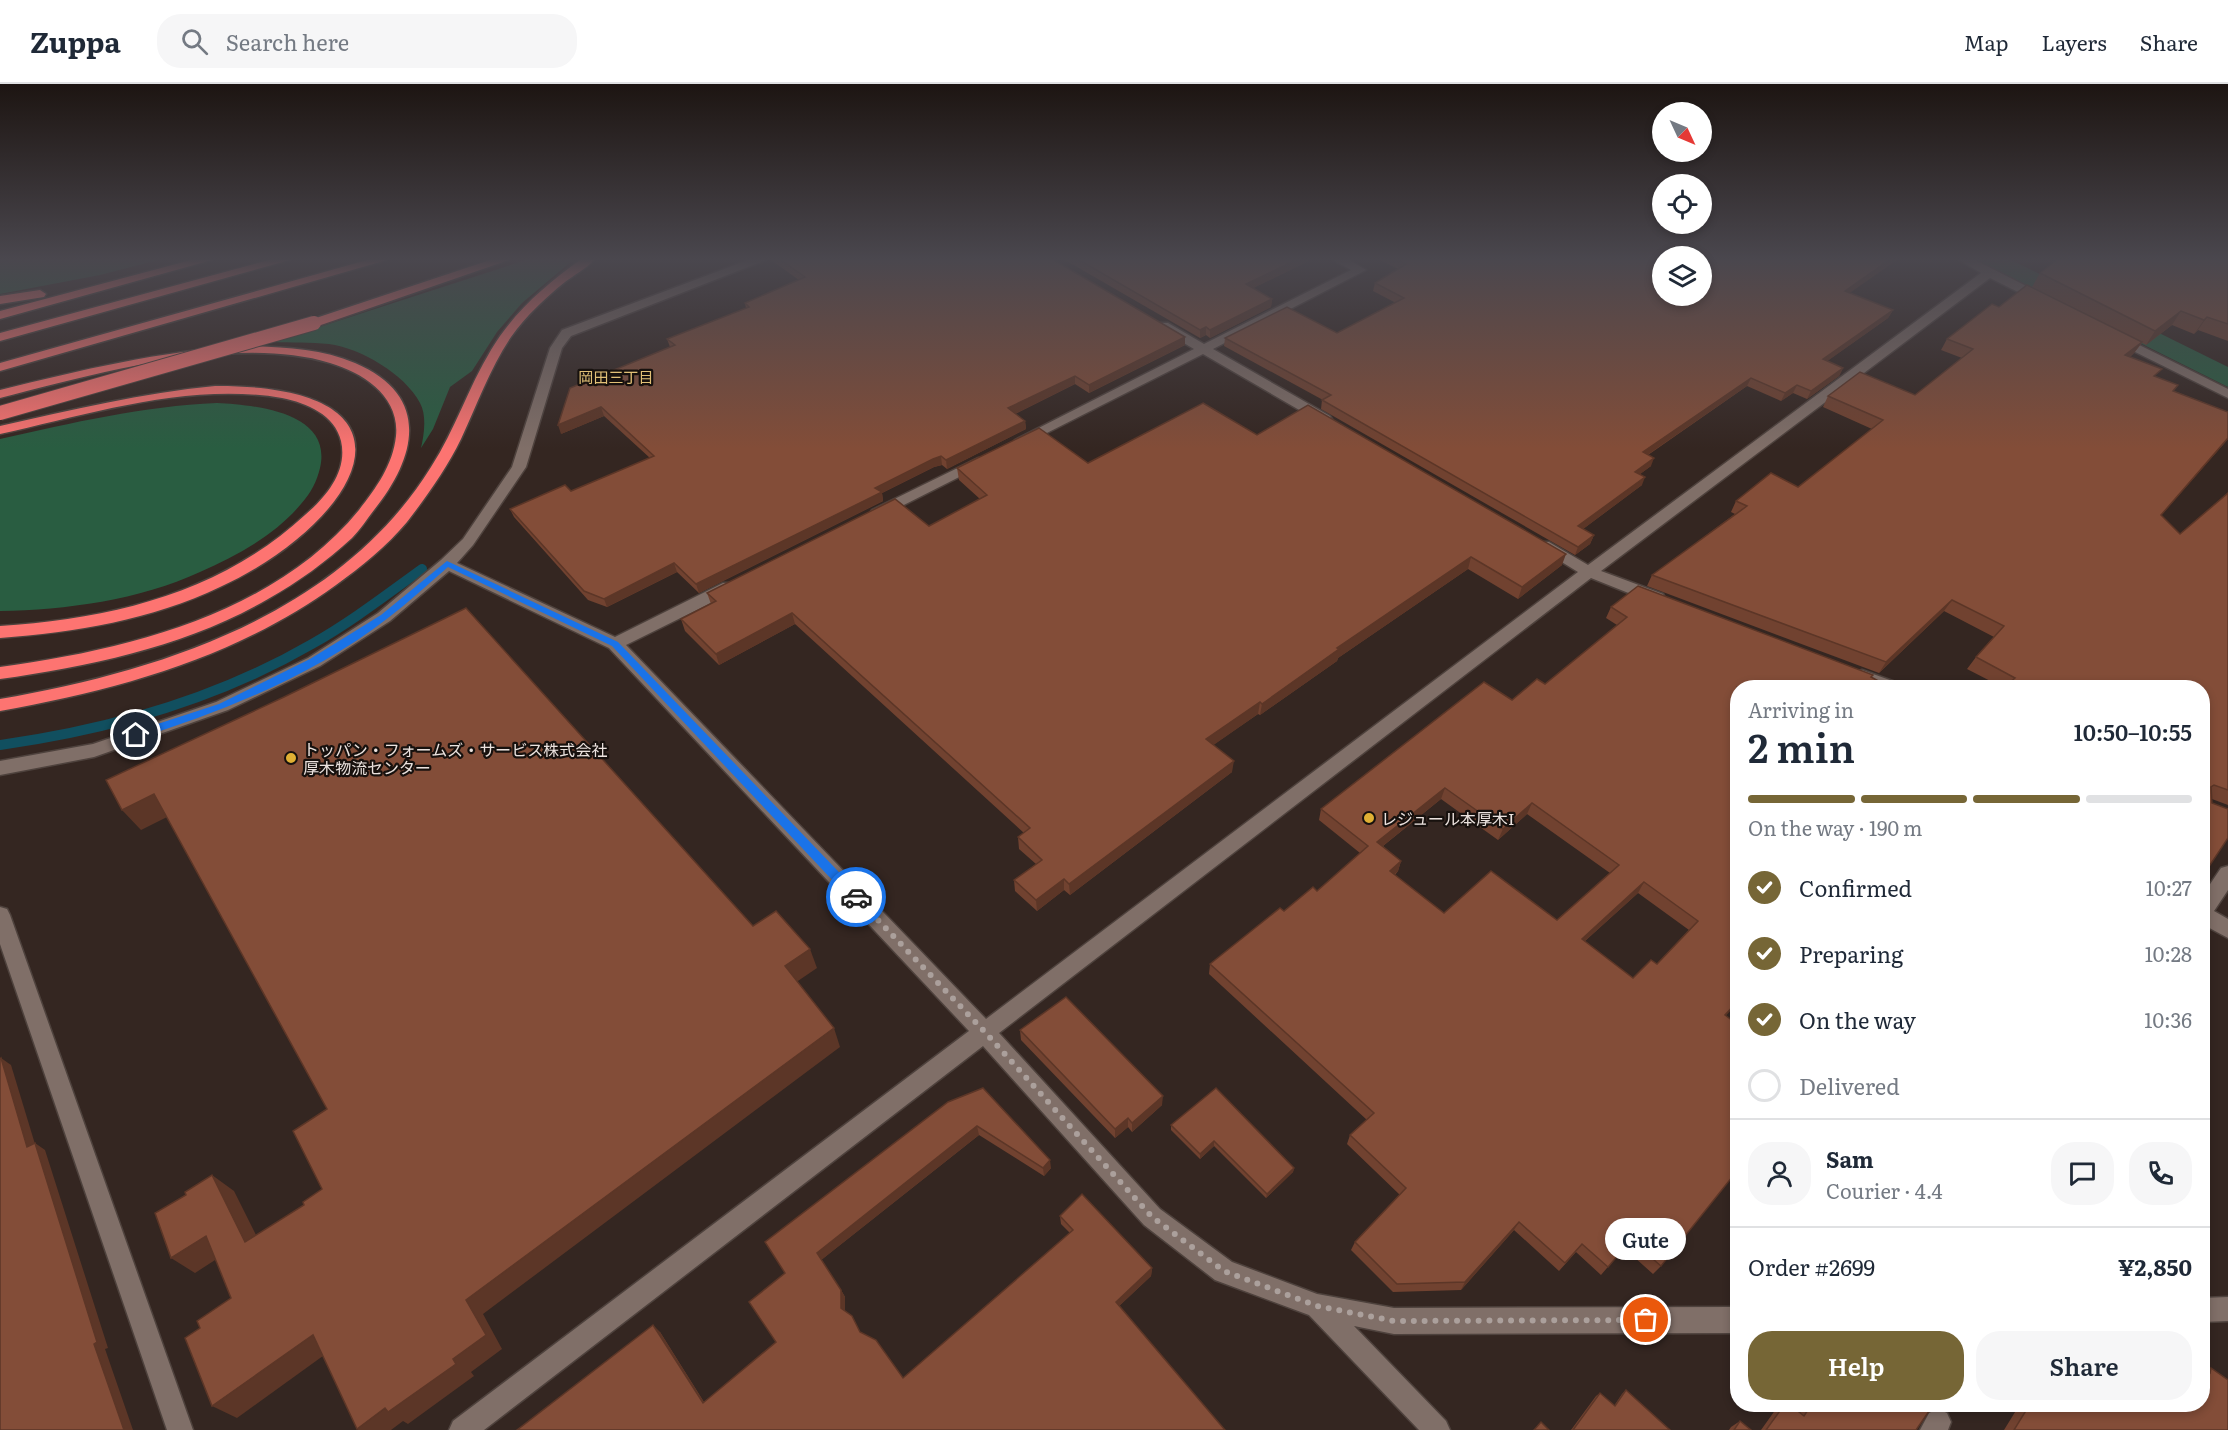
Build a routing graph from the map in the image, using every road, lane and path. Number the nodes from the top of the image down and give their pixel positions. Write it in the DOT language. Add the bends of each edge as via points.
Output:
graph roads {
  1 [pos="55,323"];
  2 [pos="157,323"];
  3 [pos="311,323"];
  4 [pos="517,323"];
  5 [pos="593,323"];
  6 [pos="1159,323"];
  7 [pos="1256,323"];
  8 [pos="1922,323"];
  9 [pos="2104,331"];
  10 [pos="0,338"];
  11 [pos="1204,349"];
  12 [pos="0,367"];
  13 [pos="0,394"];
  14 [pos="2228,394"];
  15 [pos="0,413"];
  16 [pos="1336,425"];
  17 [pos="0,430"];
  18 [pos="1012,446"];
  19 [pos="990,456"];
  20 [pos="862,521"];
  21 [pos="1528,536"];
  22 [pos="447,564"];
  23 [pos="1589,572"];
  24 [pos="744,580"];
  25 [pos="1670,603"];
  26 [pos="0,632"];
  27 [pos="615,644"];
  28 [pos="1847,670"];
  29 [pos="0,673"];
  30 [pos="1873,680"];
  31 [pos="0,705"];
  32 [pos="0,768"];
  33 [pos="2228,874"];
  34 [pos="2210,901"];
  35 [pos="0,915"];
  36 [pos="2210,918"];
  37 [pos="2228,929"];
  38 [pos="984,1031"];
  39 [pos="1317,1306"];
  40 [pos="2228,1309"];
  41 [pos="2210,1310"];
  42 [pos="1730,1320"];
  43 [pos="180,1430"];
  44 [pos="462,1430"];
  45 [pos="1437,1430"];
  1 -- 10 [label="highway"];
  2 -- 12 [label="highway"];
  3 -- 15 [label="highway, bridge"];
  4 -- 31 [label="highway" via="495,354 424,492 379,543 348,568 270,619 188,658 93,688"];
  5 -- 22 [label="street" via="566,333 556,348 519,467 468,542"];
  6 -- 11 [label="street"];
  7 -- 11 [label="street"];
  8 -- 23 [label="street"];
  9 -- 14 [label="street"];
  11 -- 16 [label="street"];
  11 -- 18 [label="street"];
  13 -- 29 [label="highway" via="159,358 238,351 297,352 348,364 386,388 403,421 403,441 386,483 354,526 303,570 269,591 155,641 72,663"];
  17 -- 26 [label="highway" via="189,394 252,391 302,399 333,415 349,438 350,451 341,483 304,525 267,554 209,585 173,600 96,622"];
  19 -- 20 [label="street"];
  21 -- 23 [label="street"];
  22 -- 27 [label="street"];
  22 -- 32 [label="street" via="384,617 324,655 222,706 94,750"];
  23 -- 25 [label="street"];
  23 -- 38 [label="street"];
  24 -- 27 [label="street"];
  27 -- 38 [label="street"];
  28 -- 30 [label="street"];
  33 -- 34 [label="street"];
  35 -- 43 [label="street"];
  36 -- 37 [label="street"];
  38 -- 39 [label="street" via="1152,1217 1224,1271"];
  38 -- 44 [label="street"];
  39 -- 42 [label="street" via="1394,1321"];
  39 -- 45 [label="street"];
  40 -- 41 [label="street"];
}
